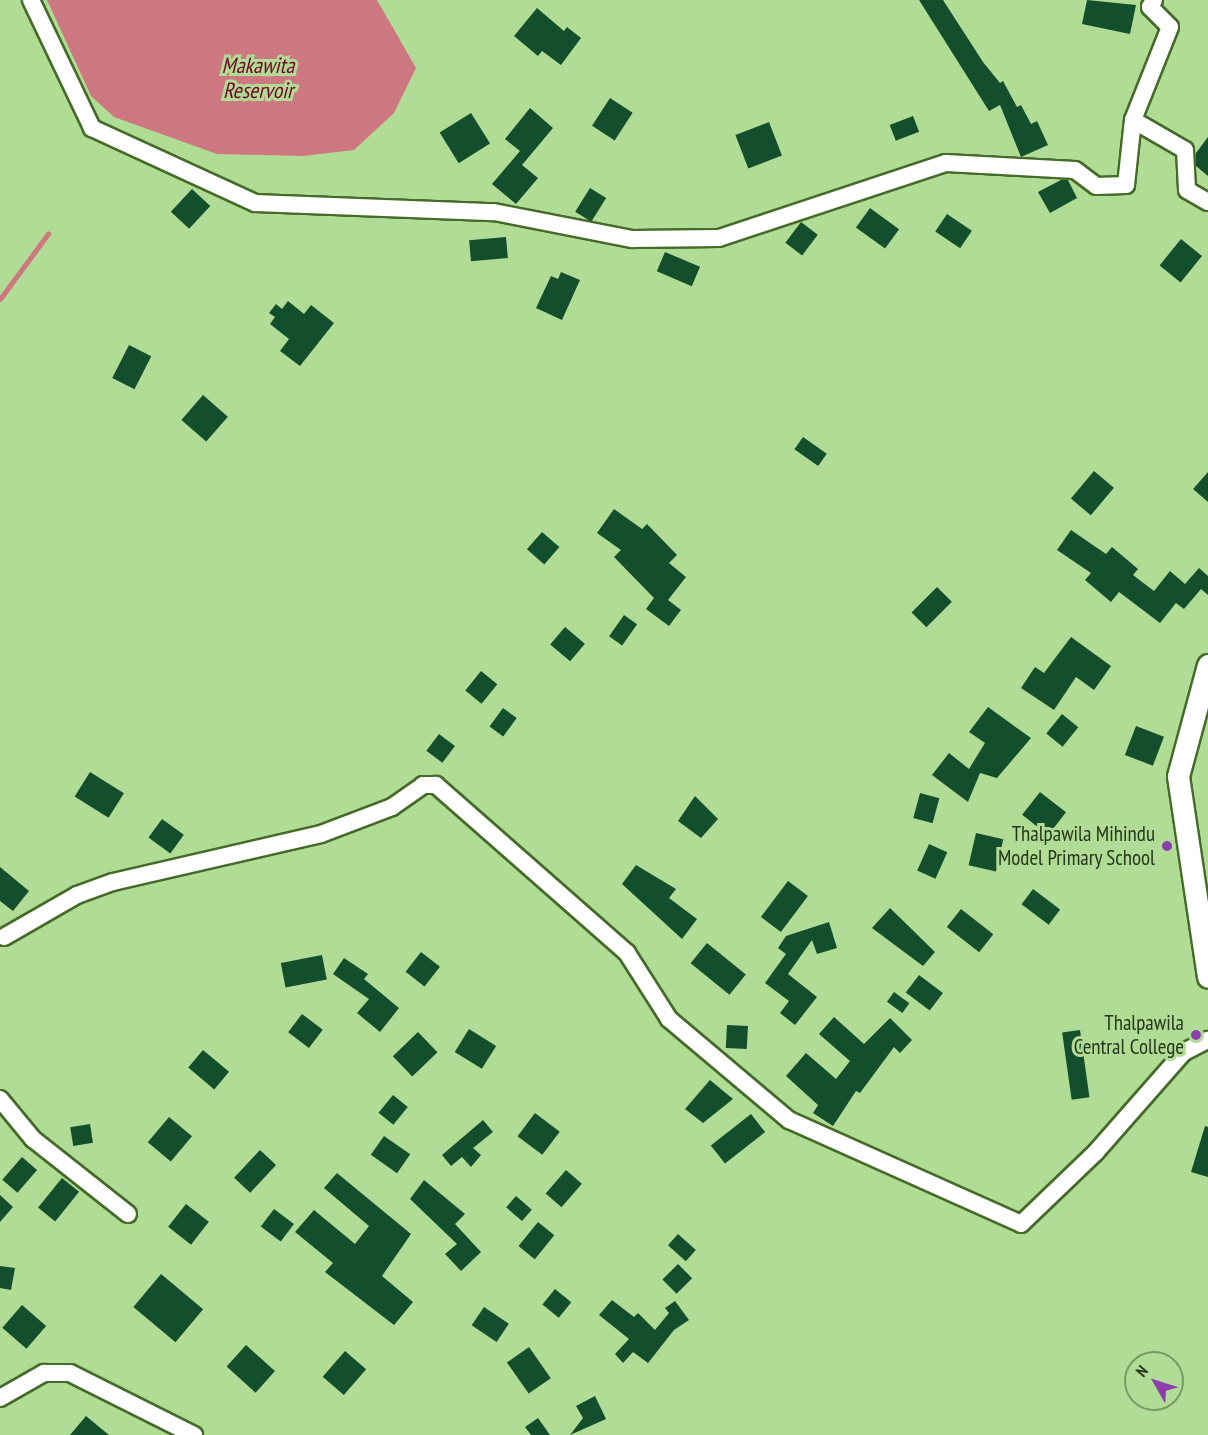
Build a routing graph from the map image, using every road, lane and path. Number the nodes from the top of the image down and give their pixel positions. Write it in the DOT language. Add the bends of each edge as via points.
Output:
graph roads {
  1 [pos="31,0"];
  2 [pos="1154,0"];
  3 [pos="1132,120"];
  4 [pos="1208,202"];
  5 [pos="1208,665"];
  6 [pos="4,937"];
  7 [pos="1208,977"];
  8 [pos="1208,1040"];
  9 [pos="0,1099"];
  10 [pos="128,1214"];
  11 [pos="0,1398"];
  12 [pos="194,1435"];
  1 -- 3 [label="street" via="92,128 255,203 494,212 632,239 719,238 946,163 1075,170 1096,186 1126,186"];
  2 -- 3 [label="street" via="1150,7 1170,27"];
  3 -- 4 [label="street" via="1185,150 1187,190"];
  5 -- 7 [label="main road" via="1178,776"];
  6 -- 8 [label="street" via="77,895 113,882 321,834 392,807 423,785 436,785 627,953 669,1019 789,1120 1021,1224 1096,1152 1184,1052"];
  9 -- 10 [label="street" via="33,1138"];
  11 -- 12 [label="street" via="44,1373 70,1373"];
}
